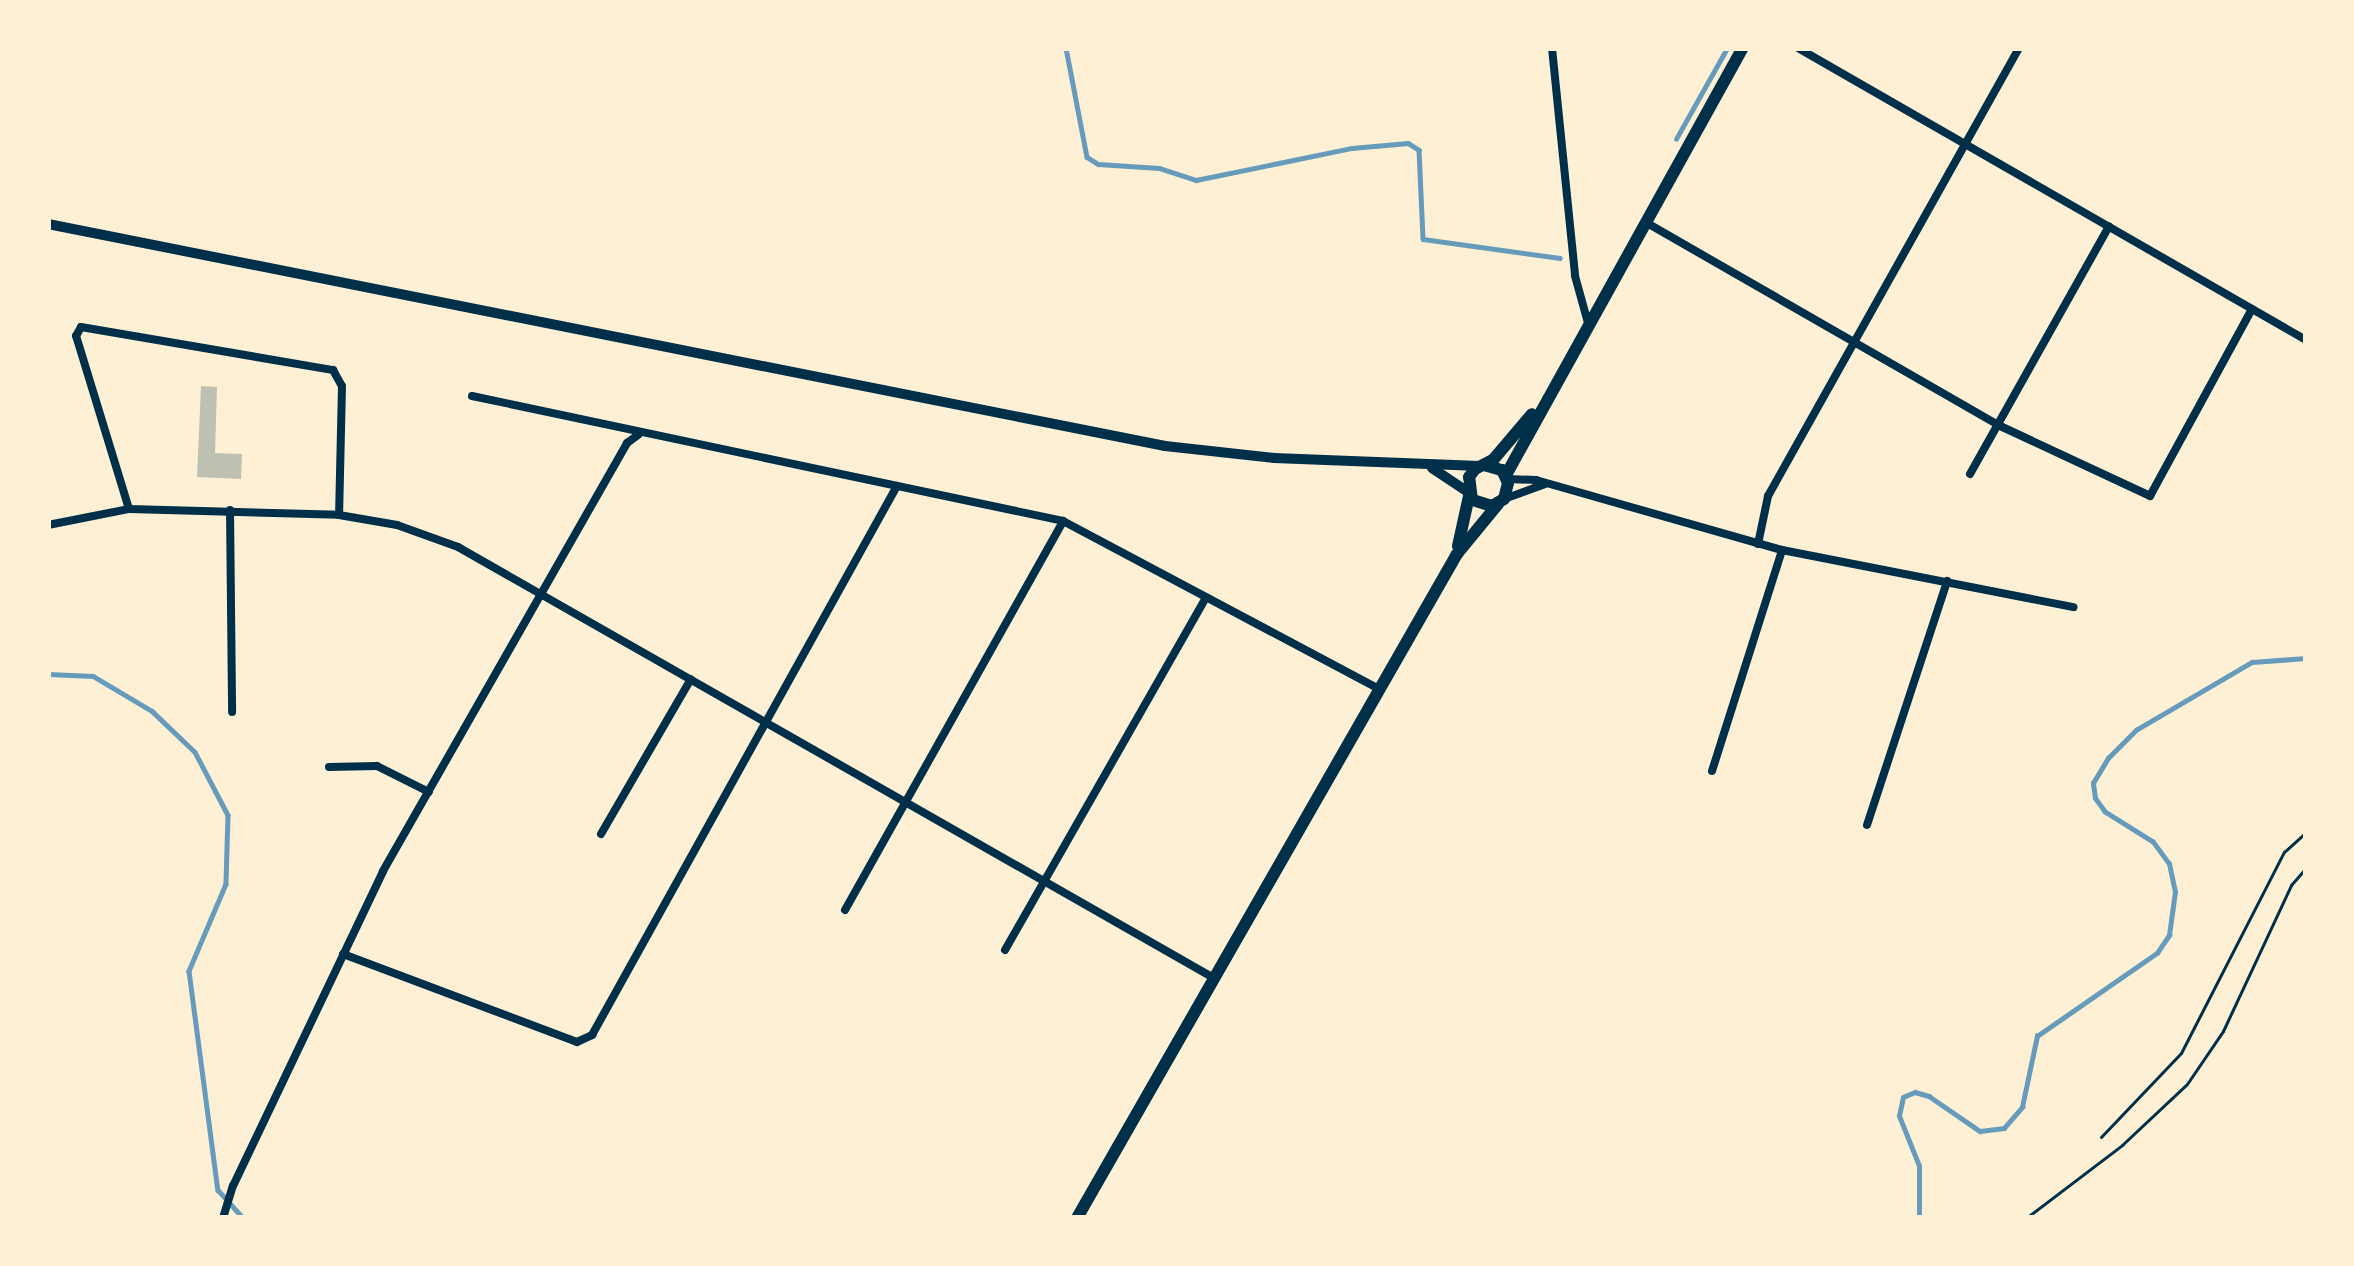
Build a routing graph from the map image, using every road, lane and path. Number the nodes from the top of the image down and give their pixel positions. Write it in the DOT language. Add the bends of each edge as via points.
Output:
graph roads {
  1 [pos="1552,48"];
  2 [pos="1743,48"];
  3 [pos="1798,48"];
  4 [pos="2018,48"];
  5 [pos="1965,144"];
  6 [pos="1645,222"];
  7 [pos="48,224"];
  8 [pos="2109,226"];
  9 [pos="2252,309"];
  10 [pos="1588,323"];
  11 [pos="2306,340"];
  12 [pos="1856,341"];
  13 [pos="1548,394"];
  14 [pos="472,396"];
  15 [pos="1998,425"];
  16 [pos="639,434"];
  17 [pos="1424,464"];
  18 [pos="1482,466"];
  19 [pos="1970,474"];
  20 [pos="1506,477"];
  21 [pos="1547,484"];
  22 [pos="897,486"];
  23 [pos="1468,493"];
  24 [pos="1501,501"];
  25 [pos="129,509"];
  26 [pos="230,510"];
  27 [pos="339,515"];
  28 [pos="1063,521"];
  29 [pos="48,525"];
  30 [pos="1758,544"];
  31 [pos="1782,550"];
  32 [pos="1456,554"];
  33 [pos="1947,581"];
  34 [pos="543,593"];
  35 [pos="1206,597"];
  36 [pos="2073,607"];
  37 [pos="691,679"];
  38 [pos="1379,689"];
  39 [pos="232,712"];
  40 [pos="766,720"];
  41 [pos="329,767"];
  42 [pos="1712,771"];
  43 [pos="429,792"];
  44 [pos="907,800"];
  45 [pos="1868,825"];
  46 [pos="2306,832"];
  47 [pos="601,834"];
  48 [pos="2306,868"];
  49 [pos="1045,880"];
  50 [pos="845,910"];
  51 [pos="1005,950"];
  52 [pos="343,954"];
  53 [pos="1214,978"];
  54 [pos="2101,1136"];
  55 [pos="224,1218"];
  56 [pos="1077,1218"];
  57 [pos="2026,1218"];
  1 -- 10 [label="street" via="1575,277"];
  2 -- 6 [label="main road"];
  3 -- 5 [label="street"];
  4 -- 5 [label="street"];
  5 -- 8 [label="street"];
  5 -- 12 [label="street"];
  6 -- 10 [label="main road"];
  6 -- 12 [label="street"];
  7 -- 17 [label="street" via="1165,446"];
  8 -- 9 [label="street"];
  8 -- 15 [label="street"];
  9 -- 11 [label="street"];
  9 -- 15 [label="street" via="2150,496"];
  10 -- 13 [label="main road"];
  12 -- 15 [label="street"];
  12 -- 30 [label="street" via="1768,496"];
  13 -- 18 [label="main road"];
  13 -- 20 [label="main road"];
  14 -- 16 [label="street"];
  15 -- 19 [label="street"];
  16 -- 22 [label="street"];
  16 -- 34 [label="street"];
  17 -- 18 [label="street"];
  17 -- 23 [label="street"];
  18 -- 20 [label="main road"];
  18 -- 23 [label="main road" via="1469,477"];
  20 -- 21 [label="street"];
  20 -- 24 [label="main road"];
  21 -- 24 [label="street"];
  21 -- 30 [label="street"];
  22 -- 28 [label="street"];
  22 -- 40 [label="street"];
  23 -- 24 [label="main road" via="1480,505"];
  23 -- 32 [label="main road"];
  24 -- 32 [label="main road"];
  25 -- 26 [label="street"];
  25 -- 27 [label="street" via="76,337 81,327 340,376"];
  25 -- 29 [label="street"];
  26 -- 27 [label="street"];
  26 -- 39 [label="street"];
  27 -- 34 [label="street" via="458,547"];
  28 -- 35 [label="street"];
  28 -- 44 [label="street"];
  30 -- 31 [label="street"];
  31 -- 33 [label="street"];
  31 -- 42 [label="street"];
  32 -- 38 [label="main road"];
  33 -- 36 [label="street"];
  33 -- 45 [label="street"];
  34 -- 37 [label="street"];
  34 -- 43 [label="street"];
  35 -- 38 [label="street"];
  35 -- 49 [label="street"];
  37 -- 40 [label="street"];
  37 -- 47 [label="street"];
  38 -- 53 [label="main road"];
  40 -- 44 [label="street"];
  40 -- 52 [label="street" via="592,1035 577,1042"];
  41 -- 43 [label="street" via="377,766"];
  43 -- 52 [label="street"];
  44 -- 49 [label="street"];
  44 -- 50 [label="street"];
  46 -- 54 [label="path" via="2284,852 2181,1053"];
  48 -- 57 [label="path" via="2223,1031 2186,1084"];
  49 -- 51 [label="street"];
  49 -- 53 [label="street"];
  52 -- 55 [label="street"];
  53 -- 56 [label="main road"];
}
